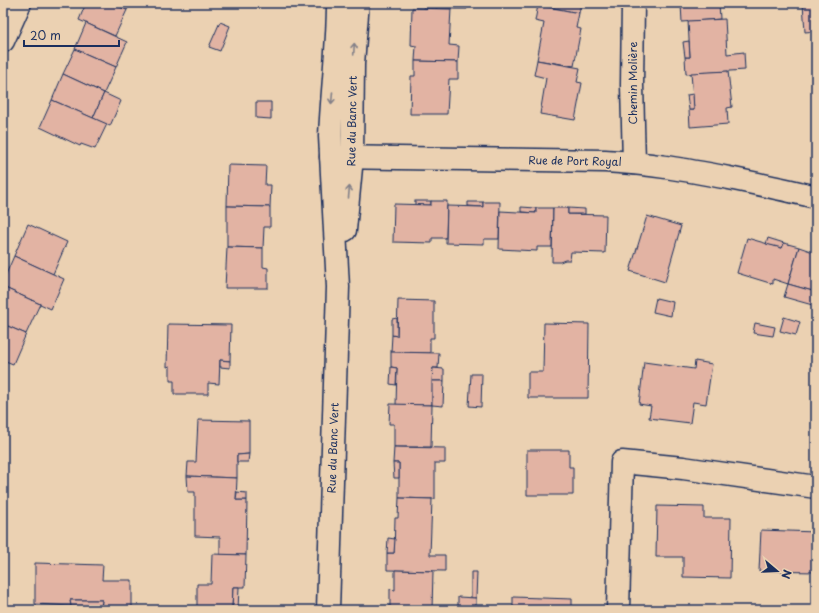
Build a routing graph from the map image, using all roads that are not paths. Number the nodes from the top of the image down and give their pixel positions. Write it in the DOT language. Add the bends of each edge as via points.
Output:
graph roads {
  1 [pos="20,3"];
  2 [pos="338,3"];
  3 [pos="358,3"];
  4 [pos="633,3"];
  5 [pos="3,41"];
  6 [pos="341,157"];
  7 [pos="634,163"];
  8 [pos="816,197"];
  9 [pos="816,487"];
  10 [pos="328,610"];
  11 [pos="618,610"];
  1 -- 5 [label="street"];
  2 -- 6 [label="street, Rue du Banc Vert, one-way" via="331,114"];
  6 -- 3 [label="street, Rue du Banc Vert, one-way"];
  4 -- 7 [label="street, Chemin Molière"];
  6 -- 7 [label="street, Rue de Port Royal"];
  6 -- 10 [label="street, Rue du Banc Vert"];
  7 -- 8 [label="street, Rue de Port Royal" via="676,168"];
  9 -- 11 [label="street" via="622,462"];
}
